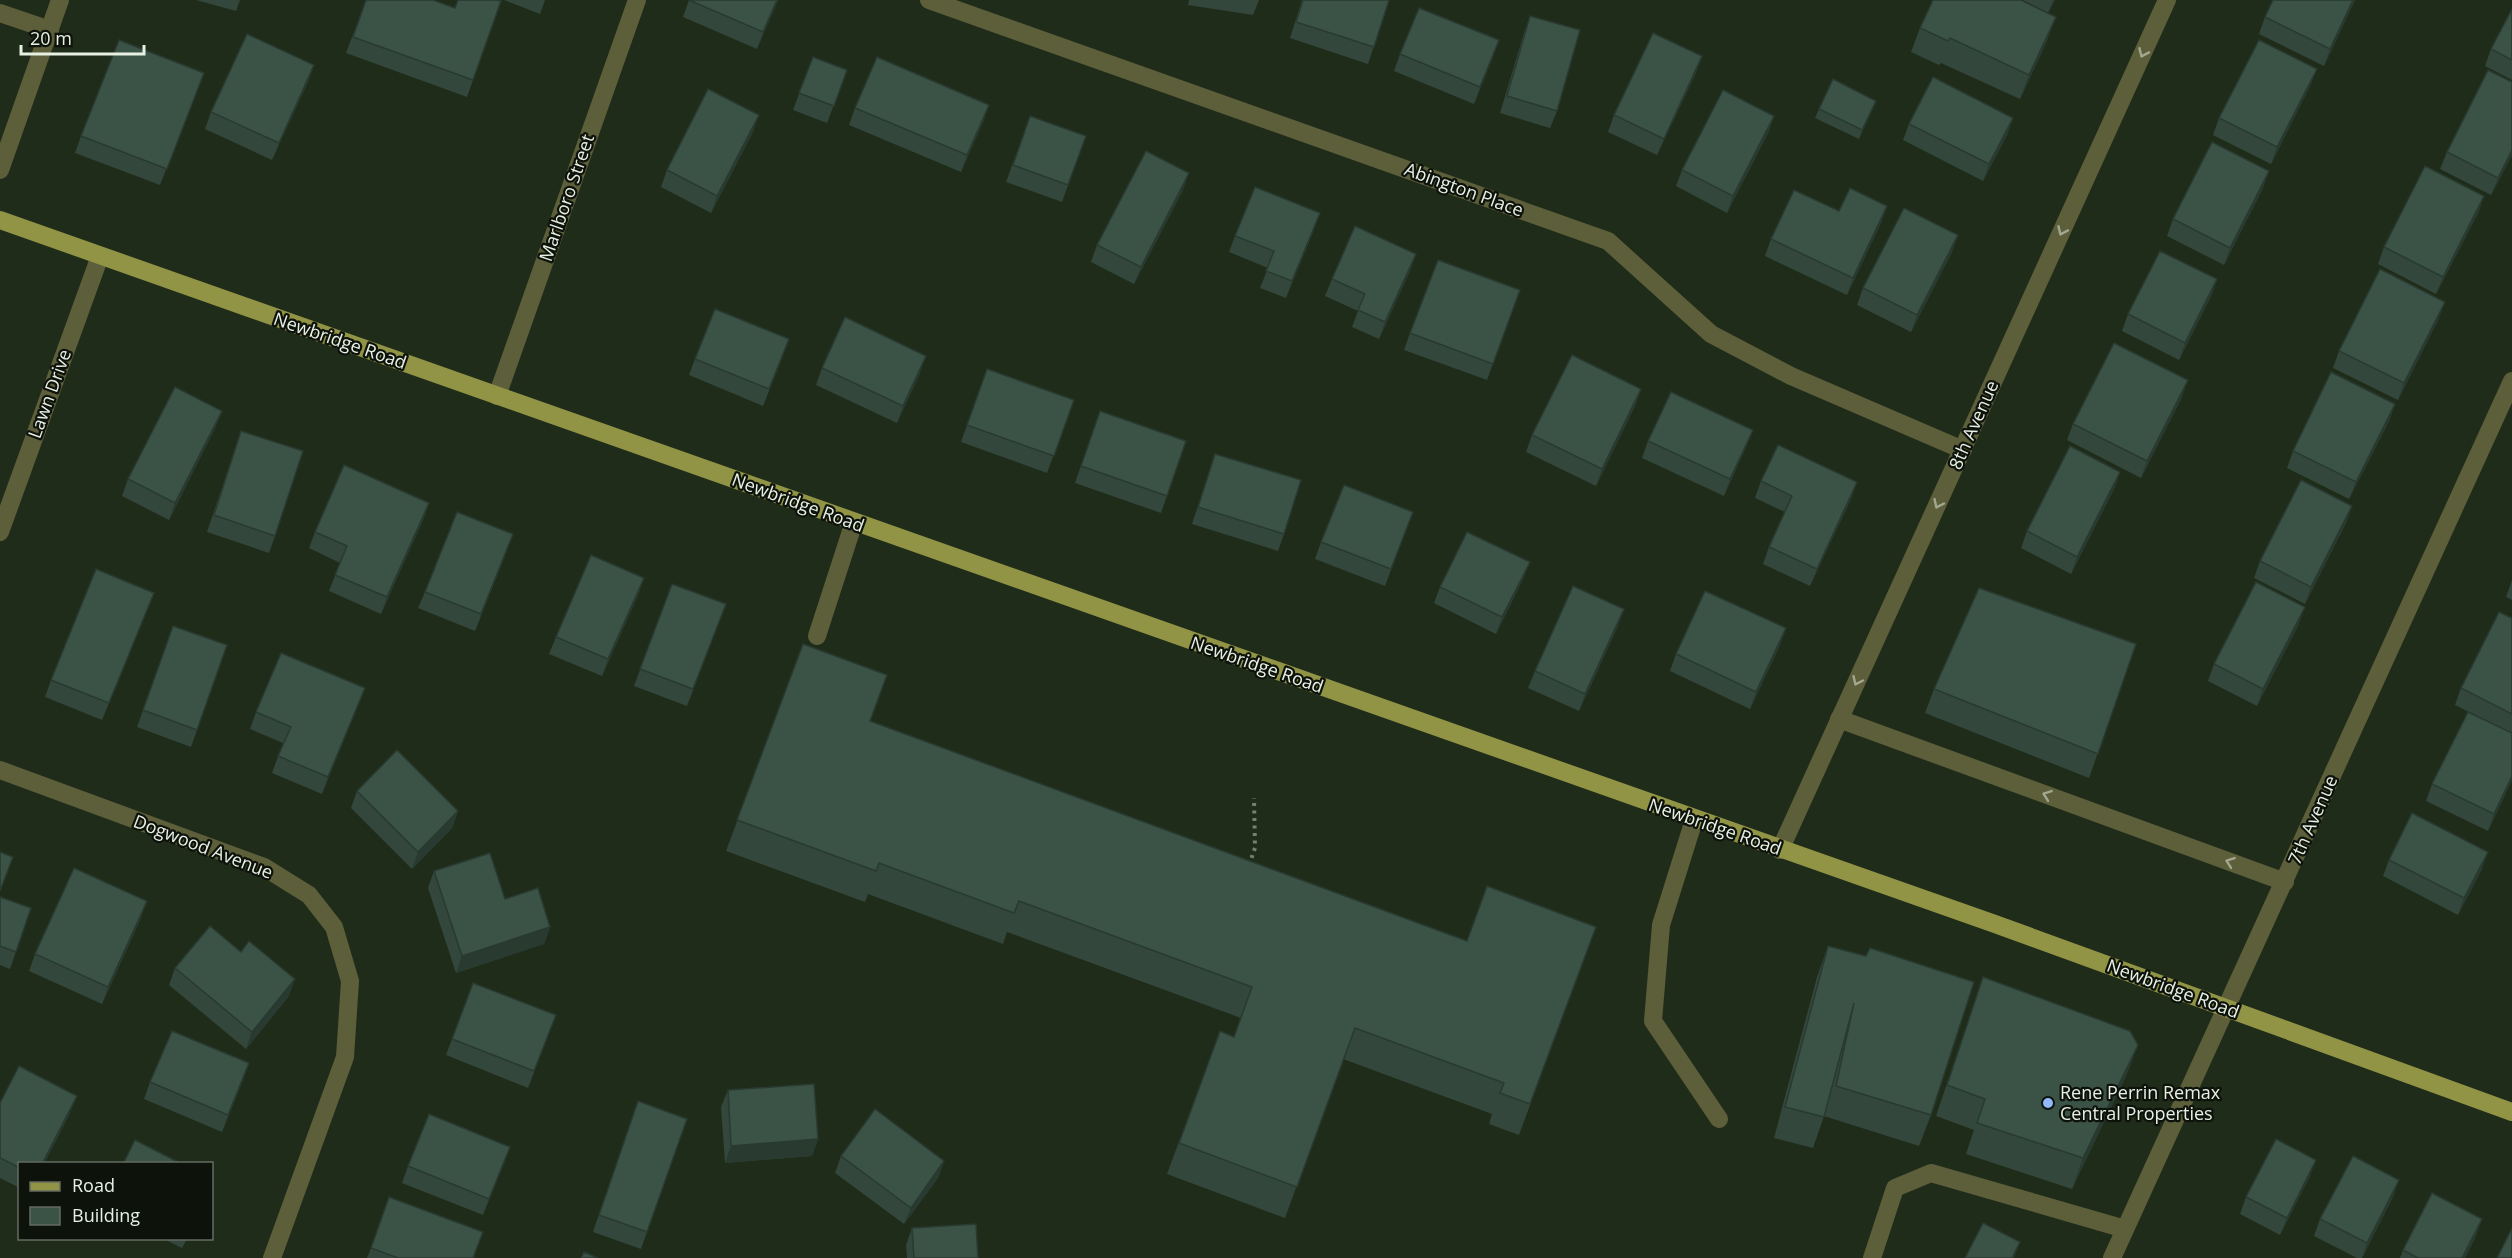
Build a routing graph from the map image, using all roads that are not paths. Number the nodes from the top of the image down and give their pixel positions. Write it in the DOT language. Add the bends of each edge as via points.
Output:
graph roads {
  1 [pos="60,0"];
  2 [pos="637,0"];
  3 [pos="929,0"];
  4 [pos="2167,0"];
  5 [pos="0,12"];
  6 [pos="50,30"];
  7 [pos="0,170"];
  8 [pos="0,220"];
  9 [pos="100,256"];
  10 [pos="2512,381"];
  11 [pos="497,396"];
  12 [pos="1963,450"];
  13 [pos="854,522"];
  14 [pos="0,532"];
  15 [pos="817,636"];
  16 [pos="1839,718"];
  17 [pos="0,770"];
  18 [pos="1694,820"];
  19 [pos="1779,850"];
  20 [pos="2285,882"];
  21 [pos="2227,1009"];
  22 [pos="2512,1112"];
  23 [pos="1719,1119"];
  24 [pos="2125,1229"];
  25 [pos="272,1258"];
  26 [pos="1872,1258"];
  27 [pos="2112,1258"];
  1 -- 6 [label="street"];
  2 -- 11 [label="street, Marlboro Street"];
  3 -- 12 [label="street, Abington Place" via="1608,241 1711,334 1791,376"];
  4 -- 12 [label="street, 8th Avenue, one-way"];
  5 -- 6 [label="street"];
  6 -- 7 [label="street"];
  8 -- 9 [label="main road, Newbridge Road"];
  9 -- 11 [label="main road, Newbridge Road"];
  9 -- 14 [label="street, Lawn Drive"];
  10 -- 20 [label="street, 7th Avenue"];
  11 -- 13 [label="main road, Newbridge Road"];
  12 -- 16 [label="street, 8th Avenue, one-way"];
  13 -- 15 [label="street"];
  13 -- 18 [label="main road, Newbridge Road"];
  16 -- 19 [label="street, 8th Avenue"];
  20 -- 16 [label="street, one-way"];
  17 -- 25 [label="street, Dogwood Avenue" via="264,867 309,895 334,927 350,981 345,1057"];
  18 -- 19 [label="main road, Newbridge Road"];
  18 -- 23 [label="street" via="1661,925 1653,1021"];
  19 -- 21 [label="main road, Newbridge Road"];
  20 -- 21 [label="street, 7th Avenue"];
  21 -- 22 [label="main road, Newbridge Road"];
  21 -- 24 [label="street, 7th Avenue"];
  24 -- 26 [label="street" via="1931,1173 1895,1188"];
  24 -- 27 [label="street, 7th Avenue"];
}
